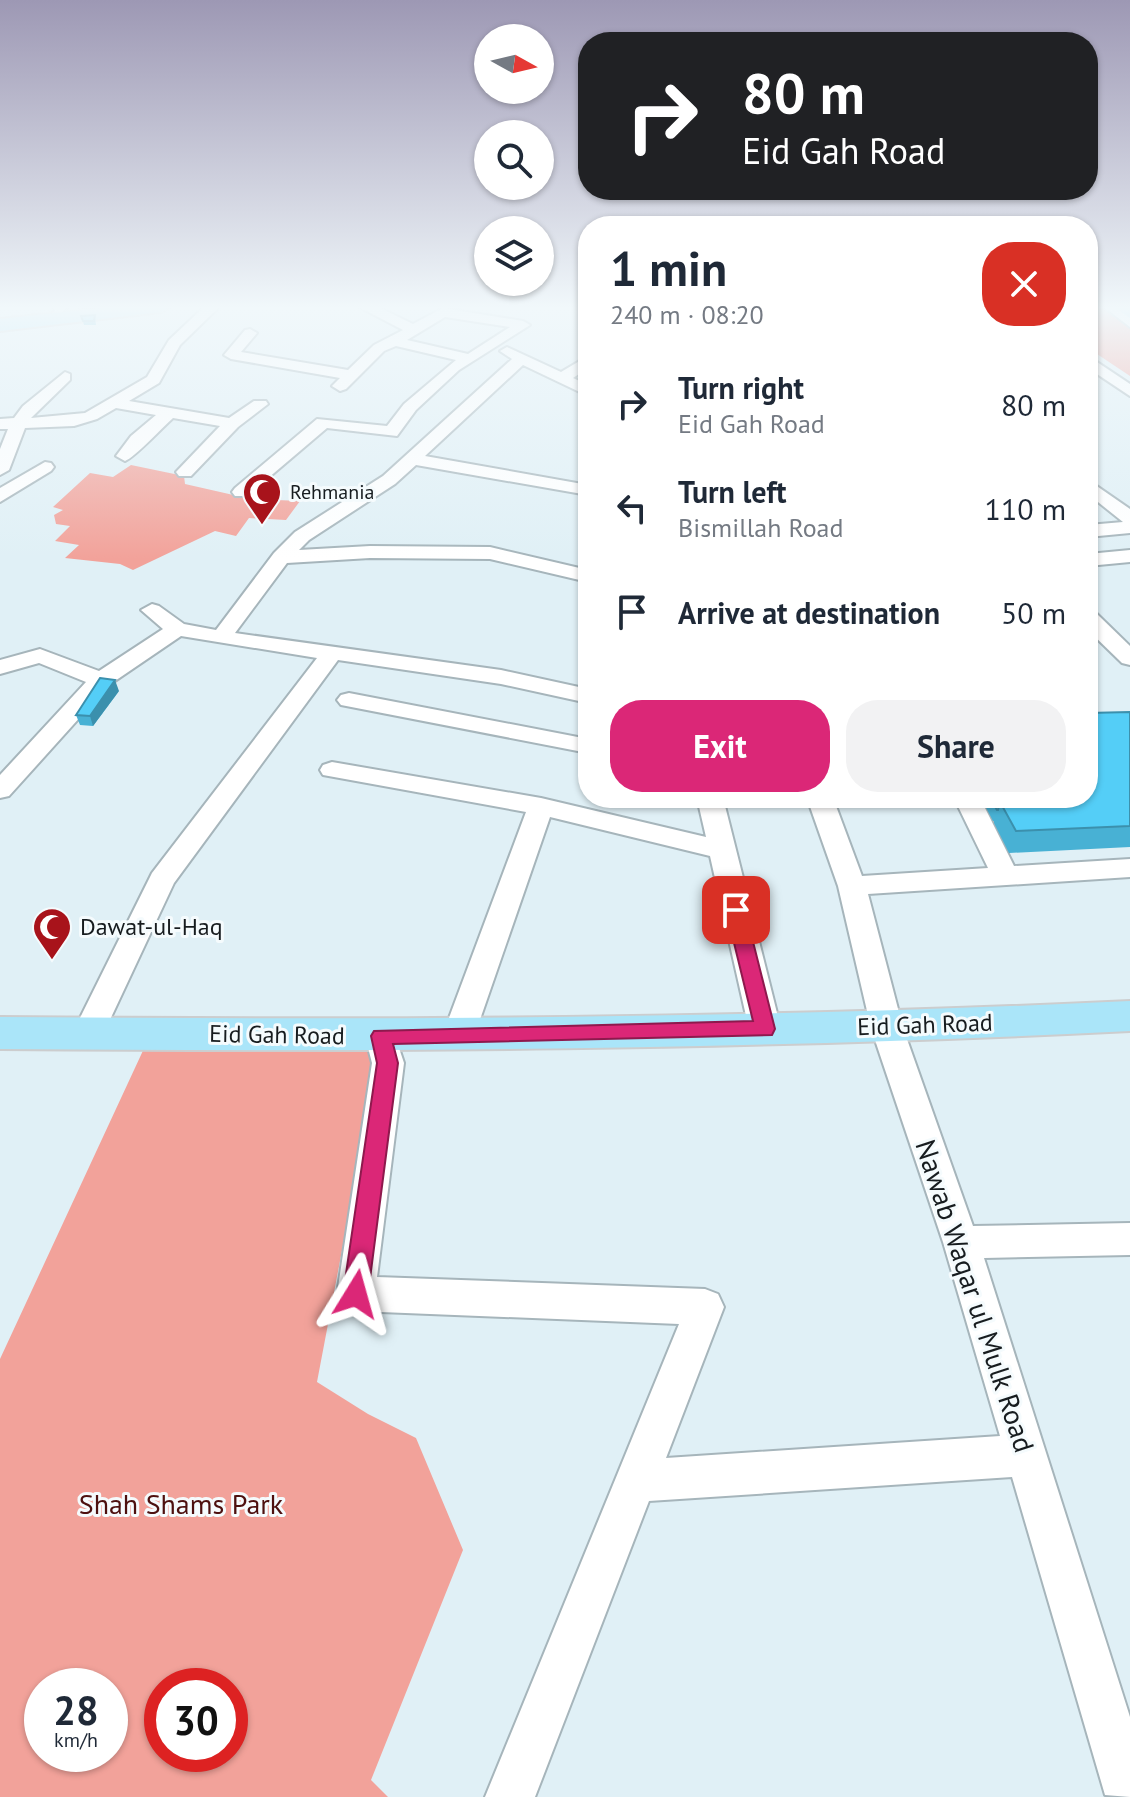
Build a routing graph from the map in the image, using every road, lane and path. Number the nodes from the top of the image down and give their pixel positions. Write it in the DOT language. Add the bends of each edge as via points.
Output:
graph roads {
  1 [pos="49,391"];
  2 [pos="134,391"];
  3 [pos="427,391"];
  4 [pos="486,391"];
  5 [pos="113,403"];
  6 [pos="260,404"];
  7 [pos="169,413"];
  8 [pos="19,423"];
  9 [pos="232,423"];
  10 [pos="0,424"];
  11 [pos="125,456"];
  12 [pos="411,459"];
  13 [pos="45,467"];
  14 [pos="0,470"];
  15 [pos="185,472"];
  16 [pos="578,488"];
  17 [pos="241,492"];
  18 [pos="0,496"];
  19 [pos="1130,497"];
  20 [pos="1098,500"];
  21 [pos="1098,501"];
  22 [pos="1130,518"];
  23 [pos="1130,527"];
  24 [pos="1098,530"];
  25 [pos="1130,556"];
  26 [pos="281,557"];
  27 [pos="1098,559"];
  28 [pos="578,574"];
  29 [pos="152,610"];
  30 [pos="1098,628"];
  31 [pos="177,629"];
  32 [pos="221,638"];
  33 [pos="332,653"];
  34 [pos="1130,658"];
  35 [pos="0,667"];
  36 [pos="101,680"];
  37 [pos="578,694"];
  38 [pos="349,700"];
  39 [pos="578,744"];
  40 [pos="332,770"];
  41 [pos="0,790"];
  42 [pos="541,806"];
  43 [pos="712,808"];
  44 [pos="824,808"];
  45 [pos="972,808"];
  46 [pos="721,850"];
  47 [pos="1130,868"];
  48 [pos="1005,875"];
  49 [pos="852,886"];
  50 [pos="1130,1016"];
  51 [pos="887,1028"];
  52 [pos="765,1029"];
  53 [pos="89,1032"];
  54 [pos="0,1033"];
  55 [pos="459,1034"];
  56 [pos="381,1036"];
  57 [pos="1130,1239"];
  58 [pos="961,1242"];
  59 [pos="1027,1455"];
  60 [pos="637,1481"];
  61 [pos="1130,1795"];
  62 [pos="510,1797"];
  1 -- 8 [label="street"];
  2 -- 5 [label="street"];
  3 -- 17 [label="street" via="391,432 323,423"];
  4 -- 12 [label="street"];
  5 -- 7 [label="street"];
  5 -- 8 [label="street" via="84,419"];
  6 -- 9 [label="street"];
  7 -- 9 [label="street"];
  7 -- 11 [label="street"];
  8 -- 10 [label="street"];
  8 -- 14 [label="street"];
  9 -- 15 [label="street"];
  12 -- 16 [label="street"];
  12 -- 26 [label="street" via="389,480 302,536"];
  13 -- 18 [label="street"];
  19 -- 20 [label="street"];
  21 -- 22 [label="street"];
  23 -- 24 [label="street"];
  25 -- 27 [label="street"];
  26 -- 28 [label="street" via="490,553"];
  26 -- 32 [label="street"];
  29 -- 31 [label="street"];
  30 -- 34 [label="street"];
  31 -- 32 [label="street"];
  31 -- 36 [label="street"];
  32 -- 33 [label="street"];
  33 -- 37 [label="street"];
  33 -- 53 [label="street" via="162,880"];
  35 -- 36 [label="street" via="40,656"];
  36 -- 41 [label="street"];
  38 -- 39 [label="street"];
  40 -- 42 [label="street"];
  42 -- 46 [label="street"];
  42 -- 55 [label="street"];
  43 -- 46 [label="street"];
  44 -- 49 [label="street, Nawab Waqar ul Mulk Road"];
  45 -- 48 [label="street"];
  46 -- 52 [label="street"];
  47 -- 48 [label="street"];
  48 -- 49 [label="street"];
  49 -- 51 [label="street, Nawab Waqar ul Mulk Road"];
  50 -- 51 [label="main road, Eid Gah Road"];
  51 -- 52 [label="main road, Eid Gah Road"];
  51 -- 58 [label="street, Nawab Waqar ul Mulk Road"];
  52 -- 55 [label="main road, Eid Gah Road"];
  53 -- 54 [label="main road, Eid Gah Road"];
  53 -- 56 [label="main road, Eid Gah Road"];
  55 -- 56 [label="main road, Eid Gah Road"];
  56 -- 60 [label="street" via="388,1063 356,1294 705,1307"];
  57 -- 58 [label="street"];
  58 -- 59 [label="street, Nawab Waqar ul Mulk Road"];
  59 -- 60 [label="street"];
  59 -- 61 [label="street, Nawab Waqar ul Mulk Road"];
  60 -- 62 [label="street"];
}
